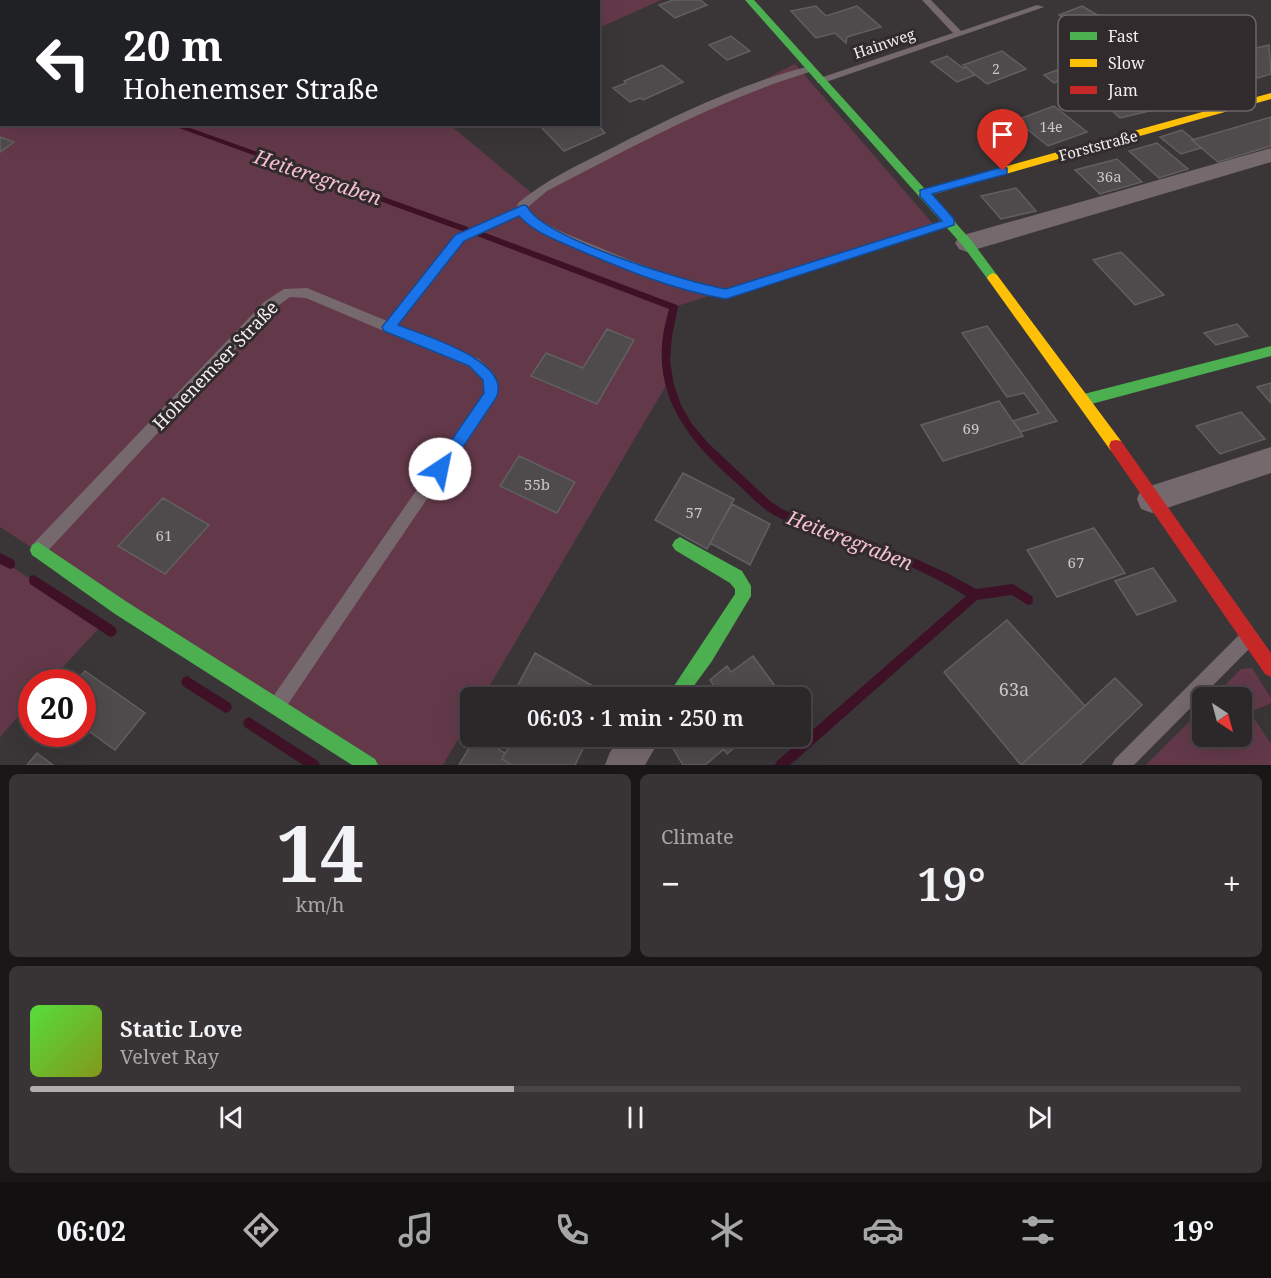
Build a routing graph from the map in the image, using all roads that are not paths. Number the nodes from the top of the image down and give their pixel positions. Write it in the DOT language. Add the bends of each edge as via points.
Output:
graph roads {
  1 [pos="749,0"];
  2 [pos="926,0"];
  3 [pos="1040,7"];
  4 [pos="958,33"];
  5 [pos="810,69"];
  6 [pos="820,81"];
  7 [pos="1271,96"];
  8 [pos="1256,100"];
  9 [pos="1217,111"];
  10 [pos="1271,155"];
  11 [pos="924,193"];
  12 [pos="523,209"];
  13 [pos="950,222"];
  14 [pos="967,243"];
  15 [pos="389,327"];
  16 [pos="1271,351"];
  17 [pos="1084,400"];
  18 [pos="1271,460"];
  19 [pos="1152,499"];
  20 [pos="680,545"];
  21 [pos="39,550"];
  22 [pos="1248,637"];
  23 [pos="1271,668"];
  24 [pos="682,687"];
  25 [pos="276,706"];
  26 [pos="636,747"];
  27 [pos="369,765"];
  28 [pos="622,765"];
  29 [pos="1121,765"];
  1 -- 5 [label="street"];
  2 -- 4 [label="lane"];
  3 -- 4 [label="lane, Hainweg"];
  4 -- 6 [label="lane, Hainweg"];
  5 -- 6 [label="street"];
  5 -- 12 [label="lane" via="711,102 543,188"];
  6 -- 11 [label="street"];
  7 -- 8 [label="street, Forststraße"];
  9 -- 11 [label="street, Forststraße"];
  10 -- 14 [label="street"];
  11 -- 13 [label="street"];
  12 -- 13 [label="lane" via="524,215 540,228 625,265 726,294"];
  12 -- 15 [label="lane" via="459,238"];
  13 -- 14 [label="street"];
  14 -- 17 [label="street"];
  15 -- 21 [label="lane, Hohenemser Straße" via="307,293 288,292 268,306"];
  15 -- 25 [label="lane, Hohenemser Straße" via="474,363 489,378 491,394"];
  16 -- 17 [label="street"];
  17 -- 19 [label="street"];
  18 -- 19 [label="street"];
  19 -- 22 [label="street"];
  20 -- 24 [label="street" via="736,577 743,586 743,596"];
  21 -- 25 [label="street, Hohenemser Straße" via="121,608"];
  22 -- 23 [label="street"];
  22 -- 29 [label="lane"];
  25 -- 27 [label="street, Hohenemser Straße"];
  26 -- 28 [label="street"];
}
